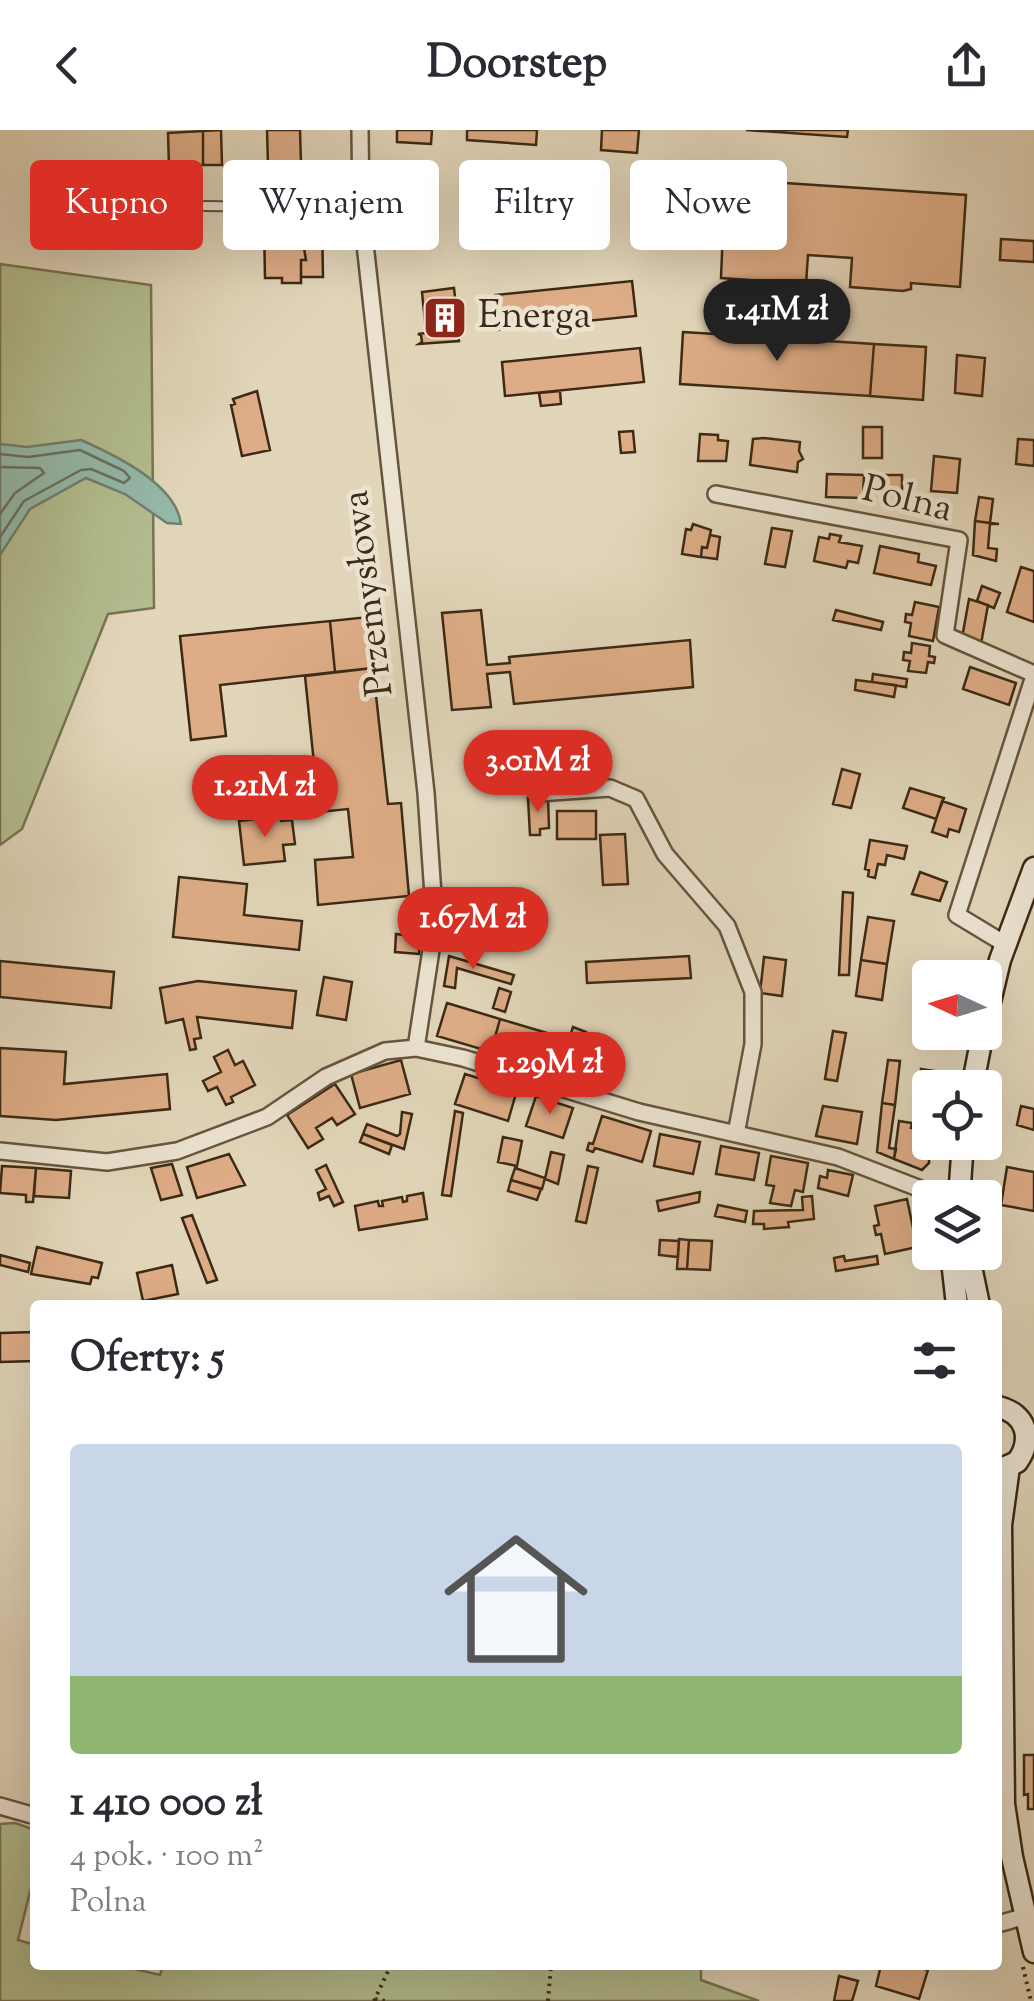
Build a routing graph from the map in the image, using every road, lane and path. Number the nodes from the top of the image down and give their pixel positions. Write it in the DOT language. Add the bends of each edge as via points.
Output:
graph roads {
  1 [pos="360,130"];
  2 [pos="360,160"];
  3 [pos="206,206"];
  4 [pos="223,206"];
  5 [pos="365,250"];
  6 [pos="716,494"];
  7 [pos="1034,675"];
  8 [pos="1026,728"];
  9 [pos="538,793"];
  10 [pos="1034,868"];
  11 [pos="1005,944"];
  12 [pos="1001,960"];
  13 [pos="416,1048"];
  14 [pos="736,1134"];
  15 [pos="0,1151"];
  16 [pos="912,1185"];
  17 [pos="952,1270"];
  18 [pos="972,1270"];
  19 [pos="956,1300"];
  20 [pos="978,1300"];
  21 [pos="1002,1405"];
  22 [pos="1029,1437"];
  23 [pos="1003,1468"];
  24 [pos="1002,1690"];
  25 [pos="0,1806"];
  26 [pos="30,1815"];
  27 [pos="1026,1916"];
  28 [pos="1002,1923"];
  29 [pos="1028,1957"];
  30 [pos="389,1970"];
  31 [pos="551,1970"];
  32 [pos="374,2000"];
  33 [pos="385,2001"];
  34 [pos="548,2001"];
  35 [pos="1030,2001"];
  1 -- 2 [label="street, Przemysłowa"];
  3 -- 4 [label="lane"];
  5 -- 13 [label="street, Przemysłowa" via="429,830 435,924"];
  6 -- 7 [label="street, Polna" via="959,540 945,635"];
  7 -- 8 [label="street, Polna"];
  8 -- 11 [label="street, Polna" via="957,915"];
  9 -- 14 [label="street" via="610,788 636,799 665,854 727,926 753,992 752,1044"];
  10 -- 11 [label="street"];
  11 -- 12 [label="street"];
  13 -- 14 [label="street"];
  13 -- 15 [label="street" via="385,1050 326,1077 266,1117 177,1151 107,1162"];
  14 -- 16 [label="street" via="838,1156"];
  17 -- 19 [label="street"];
  18 -- 20 [label="street"];
  21 -- 22 [label="street"];
  22 -- 23 [label="street" via="1016,1462"];
  24 -- 27 [label="street" via="1004,1804"];
  25 -- 26 [label="street"];
  27 -- 28 [label="street"];
  27 -- 29 [label="street"];
  29 -- 35 [label="path"];
  30 -- 32 [label="path"];
  31 -- 34 [label="path"];
  32 -- 33 [label="path"];
}
